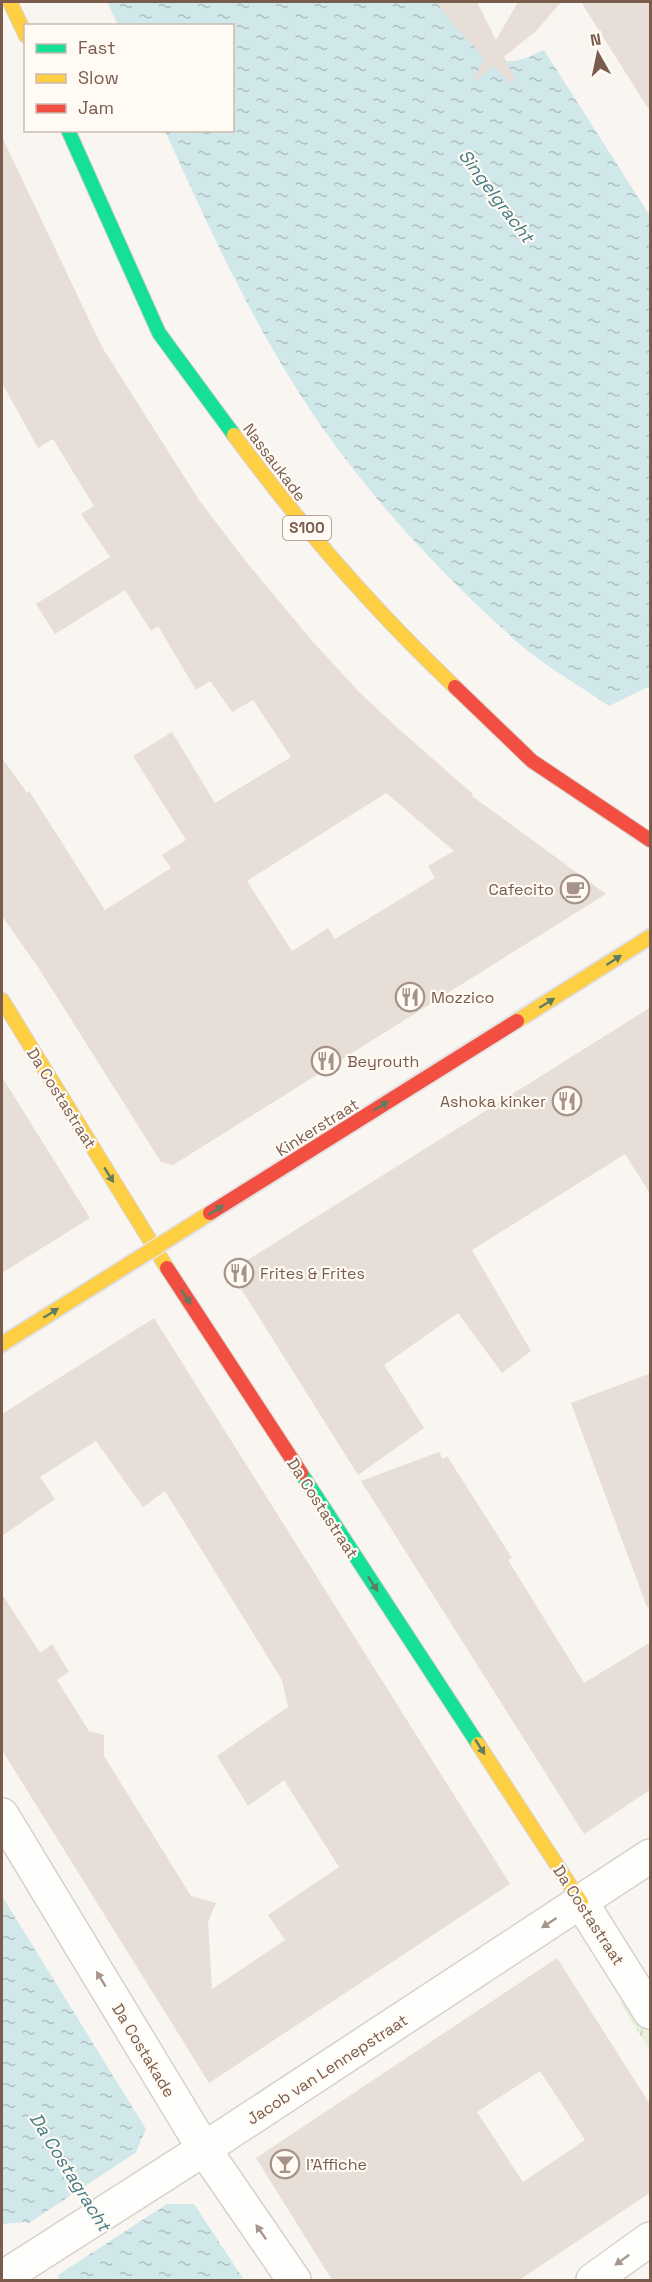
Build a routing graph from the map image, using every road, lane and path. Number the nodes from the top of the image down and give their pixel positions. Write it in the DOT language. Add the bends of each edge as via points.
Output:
graph roads {
  1 [pos="10,2"];
  2 [pos="24,32"];
  3 [pos="69,132"];
  4 [pos="651,840"];
  5 [pos="651,937"];
  6 [pos="2,1000"];
  7 [pos="154,1248"];
  8 [pos="2,1344"];
  9 [pos="2,1815"];
  10 [pos="651,1856"];
  11 [pos="581,1902"];
  12 [pos="651,2012"];
  13 [pos="204,2149"];
  14 [pos="651,2239"];
  15 [pos="2,2278"];
  16 [pos="294,2280"];
  17 [pos="592,2280"];
  1 -- 2 [label="street"];
  3 -- 4 [label="street, Nassaukade / S100" via="159,333 280,498 400,635 532,761"];
  7 -- 5 [label="street, Kinkerstraat, one-way"];
  6 -- 7 [label="street, Da Costastraat, one-way"];
  8 -- 7 [label="street, Kinkerstraat, one-way"];
  7 -- 11 [label="street, Da Costastraat, one-way"];
  13 -- 9 [label="street, Da Costakade, one-way"];
  10 -- 11 [label="street, Jacob van Lennepstraat"];
  11 -- 12 [label="street, Da Costastraat"];
  11 -- 13 [label="street, Jacob van Lennepstraat, one-way"];
  13 -- 15 [label="street, Jacob van Lennepstraat"];
  16 -- 13 [label="street, Da Costakade, one-way"];
  14 -- 17 [label="street, one-way"];
}
